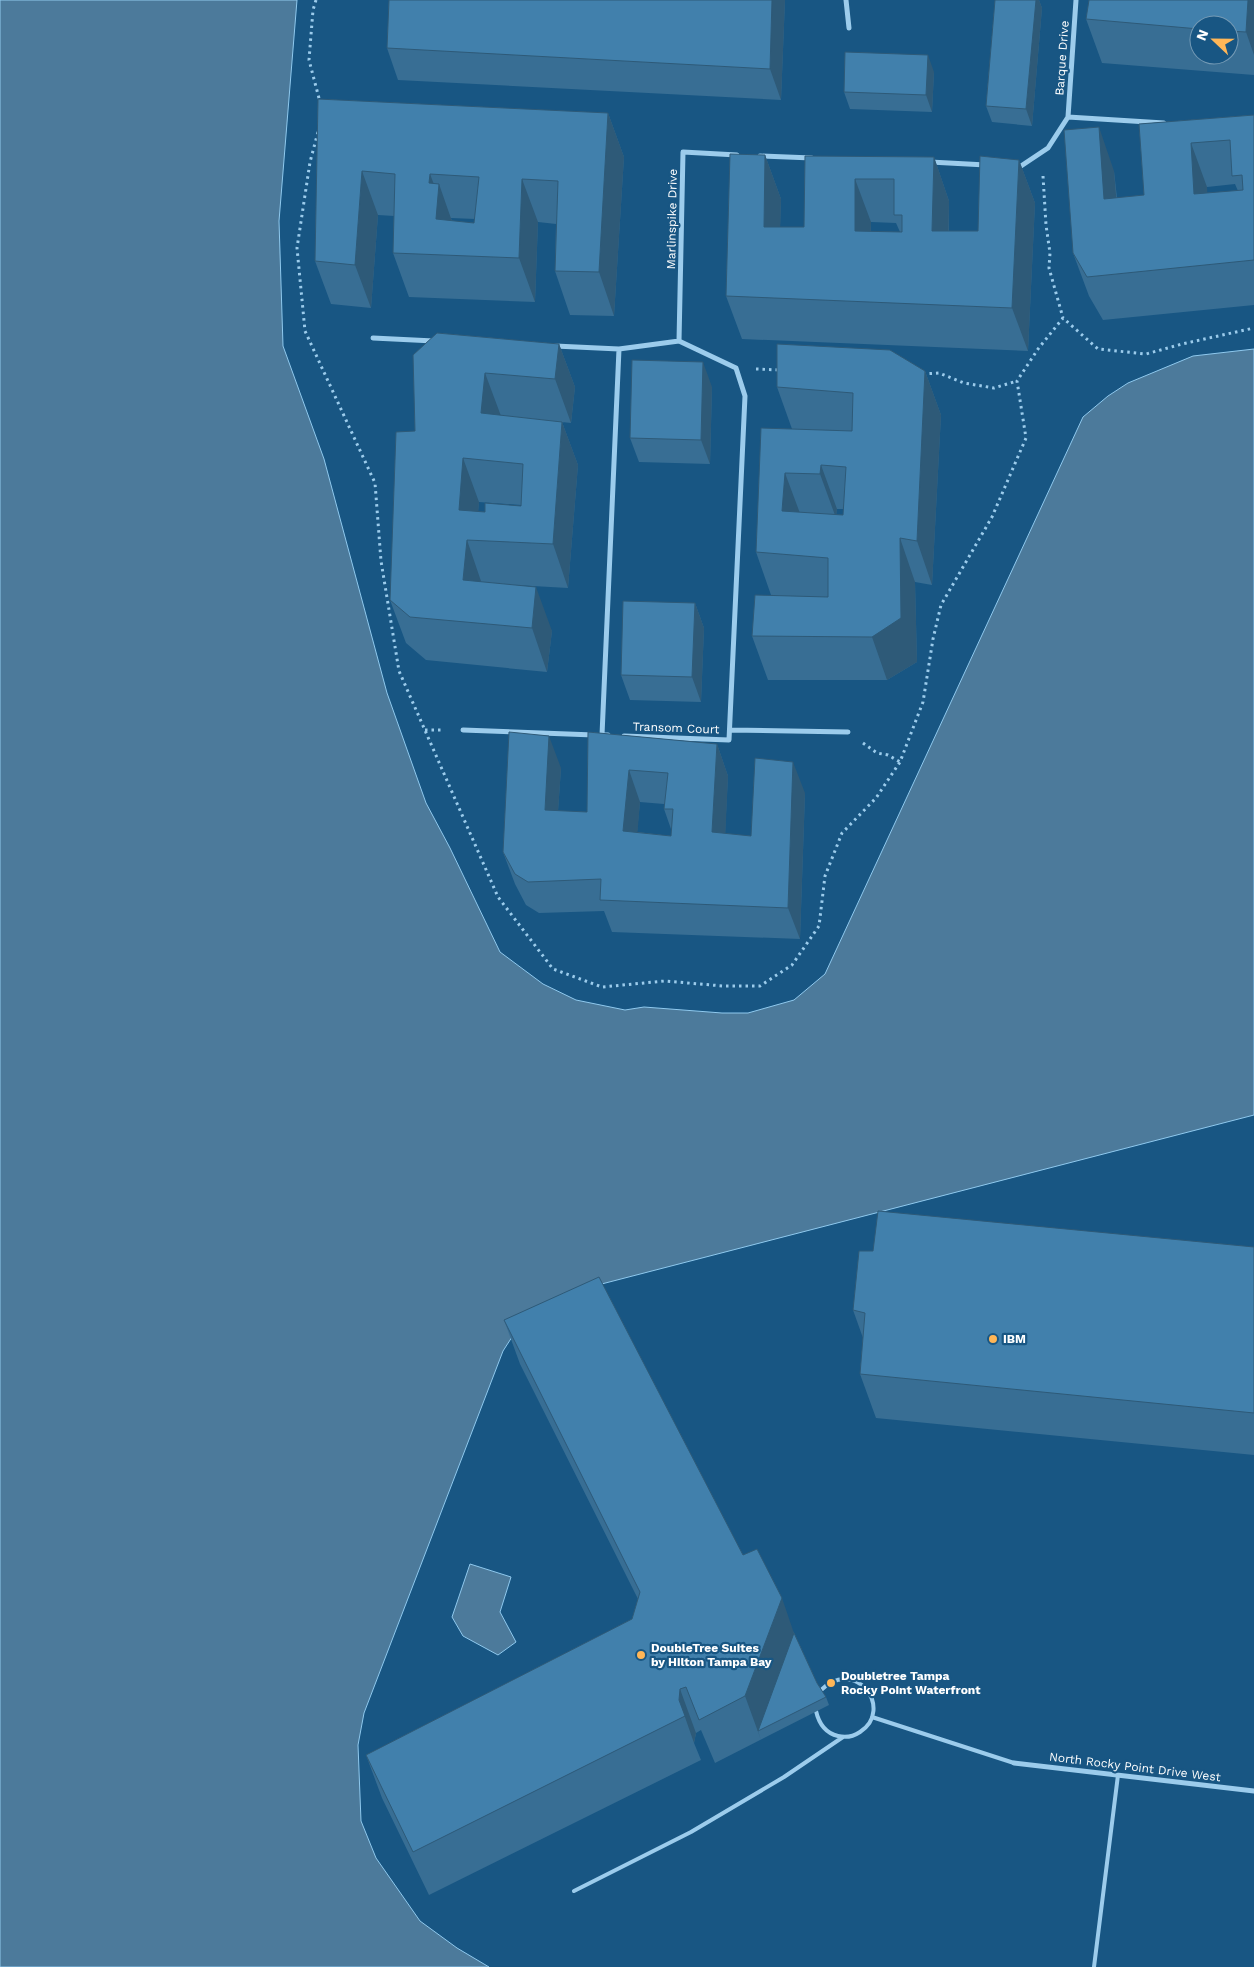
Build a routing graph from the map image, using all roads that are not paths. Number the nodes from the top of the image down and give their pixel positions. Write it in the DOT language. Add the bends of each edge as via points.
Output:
graph roads {
  1 [pos="846,0"];
  2 [pos="1076,0"];
  3 [pos="849,28"];
  4 [pos="1068,117"];
  5 [pos="1166,123"];
  6 [pos="743,155"];
  7 [pos="753,155"];
  8 [pos="822,158"];
  9 [pos="922,162"];
  10 [pos="991,165"];
  11 [pos="1011,166"];
  12 [pos="373,338"];
  13 [pos="442,341"];
  14 [pos="679,341"];
  15 [pos="550,346"];
  16 [pos="619,349"];
  17 [pos="463,730"];
  18 [pos="730,730"];
  19 [pos="848,732"];
  20 [pos="602,735"];
  21 [pos="612,736"];
  22 [pos="622,736"];
  23 [pos="820,1691"];
  24 [pos="816,1712"];
  25 [pos="872,1717"];
  26 [pos="843,1737"];
  27 [pos="1014,1763"];
  28 [pos="1118,1775"];
  29 [pos="1254,1791"];
  30 [pos="574,1891"];
  31 [pos="1094,1967"];
  1 -- 3 [label="street"];
  2 -- 4 [label="street, Barque Drive"];
  4 -- 5 [label="street"];
  4 -- 11 [label="street" via="1048,148 1021,166"];
  6 -- 14 [label="street, Marlinspike Drive" via="683,152"];
  7 -- 8 [label="street"];
  9 -- 10 [label="street"];
  12 -- 13 [label="street"];
  14 -- 16 [label="street"];
  14 -- 18 [label="street, Transom Court" via="736,368 745,396"];
  15 -- 16 [label="street"];
  16 -- 20 [label="street"];
  17 -- 20 [label="street"];
  18 -- 19 [label="street"];
  18 -- 22 [label="street, Transom Court" via="729,740"];
  20 -- 21 [label="street"];
  23 -- 25 [label="lane" via="837,1680 856,1681 870,1695 874,1705"];
  24 -- 26 [label="lane" via="825,1729"];
  25 -- 26 [label="lane" via="862,1731"];
  25 -- 27 [label="lane"];
  26 -- 30 [label="lane" via="784,1777 691,1832"];
  27 -- 28 [label="street, North Rocky Point Drive West"];
  28 -- 29 [label="street, North Rocky Point Drive West"];
  28 -- 31 [label="lane"];
}
